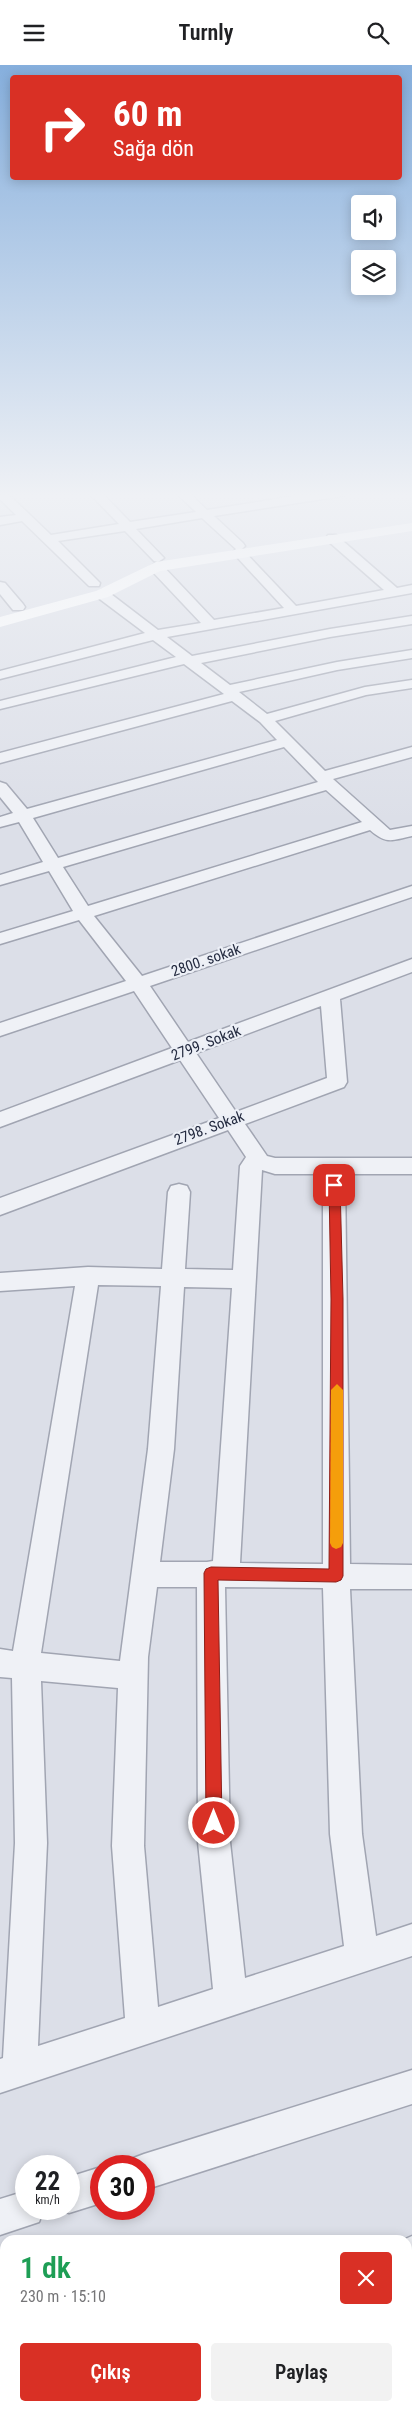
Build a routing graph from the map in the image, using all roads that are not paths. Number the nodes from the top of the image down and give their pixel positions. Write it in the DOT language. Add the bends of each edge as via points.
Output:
graph roads {
  1 [pos="13,601"];
  2 [pos="42,601"];
  3 [pos="61,601"];
  4 [pos="113,601"];
  5 [pos="191,601"];
  6 [pos="285,601"];
  7 [pos="341,601"];
  8 [pos="18,607"];
  9 [pos="293,610"];
  10 [pos="0,611"];
  11 [pos="412,621"];
  12 [pos="0,622"];
  13 [pos="211,625"];
  14 [pos="155,635"];
  15 [pos="412,654"];
  16 [pos="188,660"];
  17 [pos="0,675"];
  18 [pos="412,684"];
  19 [pos="231,693"];
  20 [pos="0,705"];
  21 [pos="264,719"];
  22 [pos="287,742"];
  23 [pos="412,752"];
  24 [pos="0,758"];
  25 [pos="326,780"];
  26 [pos="0,787"];
  27 [pos="23,815"];
  28 [pos="0,822"];
  29 [pos="372,824"];
  30 [pos="412,831"];
  31 [pos="55,863"];
  32 [pos="0,880"];
  33 [pos="412,891"];
  34 [pos="83,913"];
  35 [pos="0,939"];
  36 [pos="412,965"];
  37 [pos="138,983"];
  38 [pos="330,996"];
  39 [pos="0,1030"];
  40 [pos="184,1051"];
  41 [pos="0,1120"];
  42 [pos="231,1120"];
  43 [pos="256,1158"];
  44 [pos="334,1166"];
  45 [pos="412,1166"];
  46 [pos="179,1192"];
  47 [pos="0,1207"];
  48 [pos="88,1276"];
  49 [pos="173,1278"];
  50 [pos="243,1279"];
  51 [pos="0,1283"];
  52 [pos="218,1573"];
  53 [pos="145,1574"];
  54 [pos="336,1576"];
  55 [pos="412,1577"];
  56 [pos="13,1665"];
  57 [pos="134,1676"];
  58 [pos="412,1940"];
  59 [pos="362,1956"];
  60 [pos="231,1999"];
  61 [pos="144,2028"];
  62 [pos="10,2072"];
  63 [pos="412,2087"];
  64 [pos="155,2169"];
  65 [pos="15,2212"];
  66 [pos="0,2217"];
  1 -- 8 [label="street"];
  2 -- 8 [label="main road"];
  3 -- 12 [label="main road"];
  4 -- 14 [label="street"];
  5 -- 13 [label="street"];
  6 -- 9 [label="street"];
  7 -- 9 [label="street"];
  8 -- 10 [label="main road"];
  9 -- 13 [label="street"];
  11 -- 16 [label="street"];
  13 -- 14 [label="street"];
  14 -- 16 [label="street"];
  14 -- 17 [label="street"];
  15 -- 19 [label="street" via="337,666"];
  16 -- 19 [label="street"];
  16 -- 20 [label="street"];
  18 -- 21 [label="street" via="365,691"];
  19 -- 21 [label="street"];
  19 -- 24 [label="street"];
  21 -- 22 [label="street"];
  22 -- 25 [label="street"];
  22 -- 27 [label="street"];
  23 -- 25 [label="street"];
  25 -- 29 [label="street"];
  25 -- 31 [label="street"];
  26 -- 27 [label="street"];
  27 -- 28 [label="street"];
  27 -- 31 [label="street"];
  29 -- 30 [label="street" via="387,836"];
  29 -- 34 [label="street"];
  31 -- 32 [label="street"];
  31 -- 34 [label="street"];
  33 -- 37 [label="street, 2800. sokak"];
  34 -- 35 [label="street"];
  34 -- 37 [label="street"];
  36 -- 38 [label="street, 2799. Sokak"];
  37 -- 39 [label="street, 2800. sokak"];
  37 -- 40 [label="street"];
  38 -- 40 [label="street, 2799. Sokak"];
  38 -- 42 [label="street, 2798. Sokak" via="337,1082"];
  40 -- 41 [label="street, 2799. Sokak"];
  40 -- 42 [label="street"];
  42 -- 43 [label="street"];
  42 -- 47 [label="street, 2798. Sokak"];
  43 -- 44 [label="street" via="260,1163 275,1167"];
  43 -- 50 [label="street" via="251,1166"];
  44 -- 45 [label="street"];
  44 -- 54 [label="street"];
  46 -- 49 [label="street"];
  48 -- 49 [label="street"];
  48 -- 51 [label="street"];
  48 -- 56 [label="street" via="59,1449"];
  49 -- 50 [label="street"];
  49 -- 53 [label="street" via="161,1449"];
  50 -- 52 [label="street"];
  52 -- 53 [label="street"];
  52 -- 54 [label="street"];
  52 -- 60 [label="street" via="214,1842"];
  53 -- 57 [label="street"];
  54 -- 55 [label="street"];
  54 -- 59 [label="street" via="346,1835"];
  56 -- 57 [label="street"];
  56 -- 62 [label="street" via="31,1843"];
  57 -- 61 [label="street" via="128,1846"];
  58 -- 59 [label="street"];
  59 -- 60 [label="street"];
  60 -- 61 [label="street"];
  61 -- 62 [label="street"];
  63 -- 64 [label="street"];
  65 -- 66 [label="street"];
}
